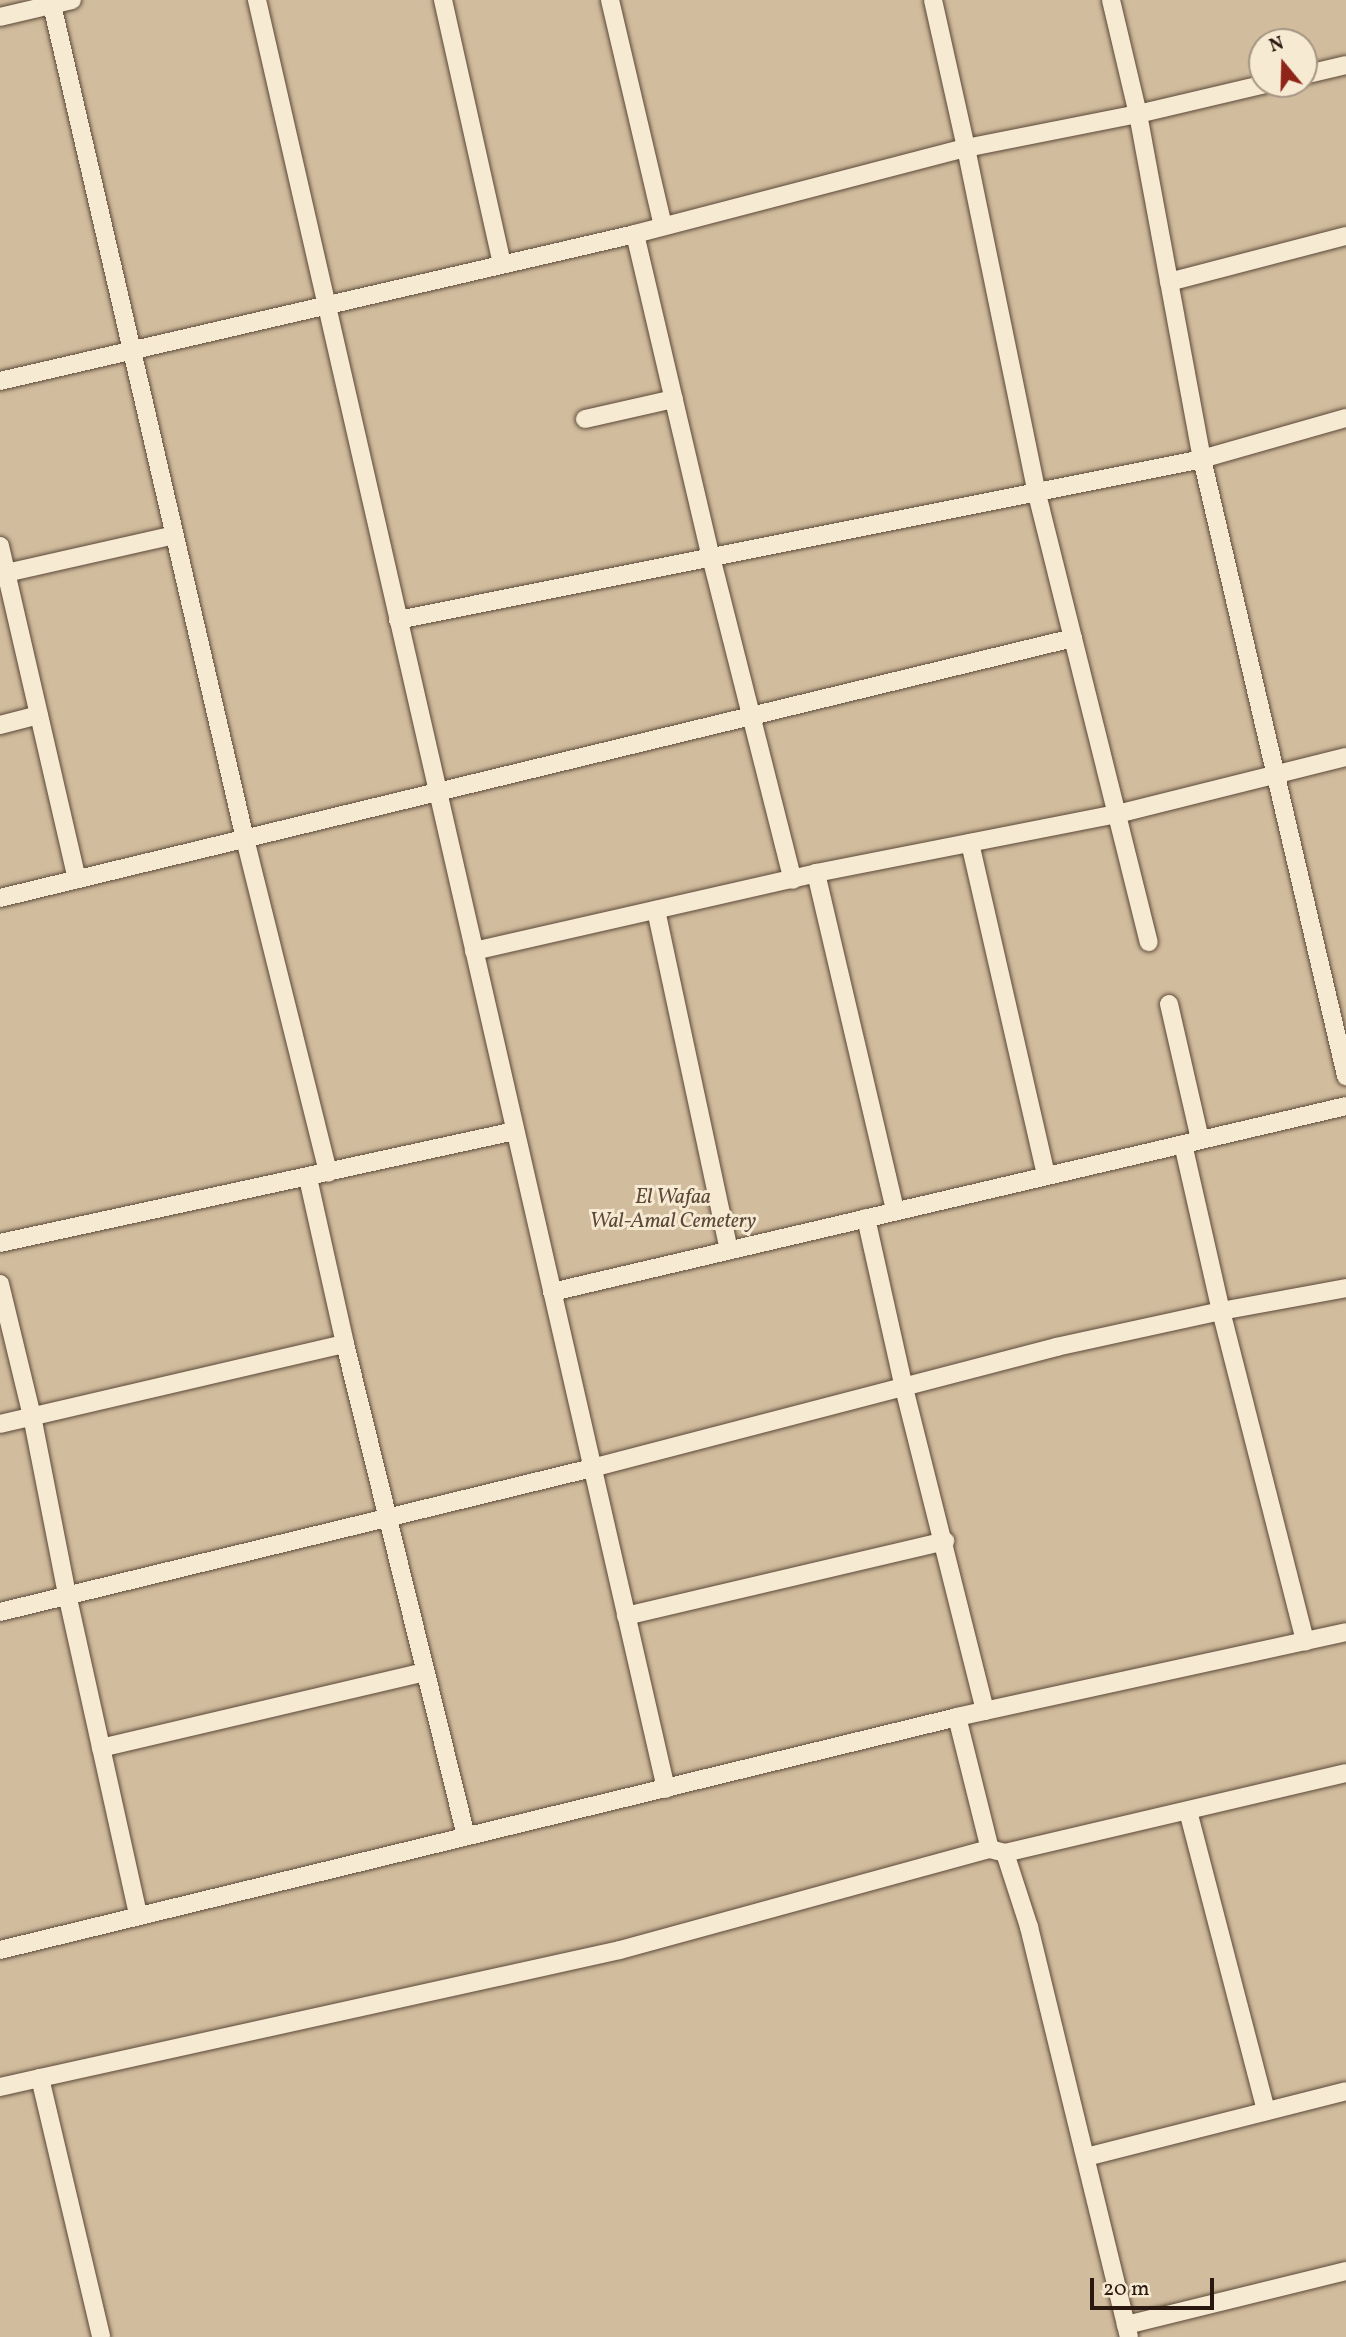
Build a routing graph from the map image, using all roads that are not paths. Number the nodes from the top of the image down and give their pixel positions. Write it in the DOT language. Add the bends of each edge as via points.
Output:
graph roads {
  1 [pos="72,0"];
  2 [pos="257,0"];
  3 [pos="443,0"];
  4 [pos="610,0"];
  5 [pos="933,0"];
  6 [pos="1111,0"];
  7 [pos="52,5"];
  8 [pos="0,17"];
  9 [pos="1346,65"];
  10 [pos="1318,72"];
  11 [pos="1248,88"];
  12 [pos="1139,114"];
  13 [pos="967,148"];
  14 [pos="663,226"];
  15 [pos="635,234"];
  16 [pos="1346,236"];
  17 [pos="502,264"];
  18 [pos="1169,282"];
  19 [pos="327,305"];
  20 [pos="130,352"];
  21 [pos="0,380"];
  22 [pos="674,399"];
  23 [pos="1346,418"];
  24 [pos="585,419"];
  25 [pos="1202,459"];
  26 [pos="1036,490"];
  27 [pos="174,535"];
  28 [pos="711,557"];
  29 [pos="2,558"];
  30 [pos="398,620"];
  31 [pos="1073,638"];
  32 [pos="39,715"];
  33 [pos="752,716"];
  34 [pos="0,725"];
  35 [pos="1346,757"];
  36 [pos="1276,773"];
  37 [pos="438,792"];
  38 [pos="1117,814"];
  39 [pos="245,839"];
  40 [pos="970,843"];
  41 [pos="816,873"];
  42 [pos="77,879"];
  43 [pos="793,880"];
  44 [pos="0,898"];
  45 [pos="656,910"];
  46 [pos="1149,943"];
  47 [pos="474,951"];
  48 [pos="1169,1004"];
  49 [pos="1346,1076"];
  50 [pos="1346,1106"];
  51 [pos="515,1131"];
  52 [pos="1191,1141"];
  53 [pos="328,1173"];
  54 [pos="1046,1175"];
  55 [pos="308,1178"];
  56 [pos="895,1211"];
  57 [pos="866,1218"];
  58 [pos="0,1243"];
  59 [pos="729,1250"];
  60 [pos="0,1284"];
  61 [pos="1346,1288"];
  62 [pos="552,1292"];
  63 [pos="1221,1311"];
  64 [pos="345,1344"];
  65 [pos="904,1388"];
  66 [pos="32,1416"];
  67 [pos="0,1424"];
  68 [pos="592,1468"];
  69 [pos="390,1517"];
  70 [pos="944,1541"];
  71 [pos="67,1594"];
  72 [pos="0,1612"];
  73 [pos="626,1616"];
  74 [pos="1346,1632"];
  75 [pos="1305,1641"];
  76 [pos="424,1672"];
  77 [pos="985,1711"];
  78 [pos="957,1717"];
  79 [pos="101,1748"];
  80 [pos="1346,1773"];
  81 [pos="666,1789"];
  82 [pos="1188,1811"];
  83 [pos="466,1836"];
  84 [pos="998,1851"];
  85 [pos="138,1914"];
  86 [pos="0,1950"];
  87 [pos="40,2078"];
  88 [pos="0,2087"];
  89 [pos="1346,2091"];
  90 [pos="1266,2111"];
  91 [pos="1086,2157"];
  92 [pos="1346,2271"];
  93 [pos="1128,2331"];
  94 [pos="101,2337"];
  1 -- 7 [label="lane"];
  2 -- 19 [label="lane"];
  3 -- 17 [label="lane"];
  4 -- 14 [label="lane"];
  5 -- 13 [label="lane"];
  6 -- 12 [label="lane"];
  7 -- 8 [label="lane"];
  7 -- 20 [label="lane"];
  9 -- 10 [label="lane"];
  11 -- 12 [label="lane"];
  12 -- 13 [label="lane"];
  12 -- 18 [label="lane"];
  13 -- 14 [label="lane"];
  13 -- 26 [label="lane"];
  14 -- 15 [label="lane"];
  15 -- 17 [label="lane"];
  15 -- 22 [label="lane"];
  16 -- 18 [label="lane"];
  17 -- 19 [label="lane"];
  18 -- 25 [label="lane"];
  19 -- 20 [label="lane"];
  19 -- 30 [label="lane"];
  20 -- 21 [label="lane"];
  20 -- 27 [label="lane"];
  22 -- 24 [label="lane"];
  22 -- 28 [label="lane"];
  23 -- 25 [label="lane"];
  25 -- 26 [label="lane"];
  25 -- 36 [label="lane"];
  26 -- 28 [label="lane"];
  26 -- 31 [label="lane"];
  27 -- 29 [label="lane"];
  27 -- 39 [label="lane"];
  28 -- 30 [label="lane"];
  28 -- 33 [label="lane"];
  29 -- 32 [label="lane"];
  30 -- 37 [label="lane"];
  31 -- 33 [label="lane"];
  31 -- 38 [label="lane"];
  32 -- 34 [label="lane"];
  32 -- 42 [label="lane"];
  33 -- 37 [label="lane"];
  33 -- 43 [label="lane"];
  35 -- 36 [label="lane"];
  36 -- 38 [label="lane"];
  36 -- 49 [label="lane"];
  37 -- 39 [label="lane"];
  37 -- 47 [label="lane"];
  38 -- 40 [label="lane"];
  38 -- 46 [label="lane"];
  39 -- 42 [label="lane"];
  39 -- 53 [label="lane"];
  40 -- 41 [label="lane"];
  40 -- 54 [label="lane"];
  41 -- 43 [label="lane"];
  41 -- 56 [label="lane"];
  42 -- 44 [label="lane"];
  43 -- 45 [label="lane"];
  45 -- 47 [label="lane"];
  45 -- 59 [label="lane"];
  47 -- 51 [label="lane"];
  48 -- 52 [label="lane"];
  50 -- 52 [label="lane"];
  51 -- 53 [label="lane"];
  51 -- 62 [label="lane"];
  52 -- 54 [label="lane"];
  52 -- 63 [label="lane"];
  53 -- 55 [label="lane"];
  54 -- 56 [label="lane"];
  55 -- 58 [label="lane"];
  55 -- 64 [label="lane"];
  56 -- 57 [label="lane"];
  57 -- 59 [label="lane"];
  57 -- 65 [label="lane"];
  59 -- 62 [label="lane"];
  60 -- 66 [label="lane"];
  61 -- 63 [label="lane"];
  62 -- 68 [label="lane"];
  63 -- 65 [label="lane" via="1056,1347"];
  63 -- 75 [label="lane"];
  64 -- 66 [label="lane"];
  64 -- 69 [label="lane"];
  65 -- 68 [label="lane"];
  65 -- 70 [label="lane"];
  66 -- 67 [label="lane"];
  66 -- 71 [label="lane"];
  68 -- 69 [label="lane"];
  68 -- 73 [label="lane"];
  69 -- 71 [label="lane"];
  69 -- 76 [label="lane"];
  70 -- 73 [label="lane"];
  70 -- 77 [label="lane"];
  71 -- 72 [label="lane"];
  71 -- 79 [label="lane"];
  73 -- 81 [label="lane"];
  74 -- 75 [label="lane"];
  75 -- 77 [label="lane"];
  76 -- 79 [label="lane"];
  76 -- 83 [label="lane"];
  77 -- 78 [label="lane"];
  78 -- 81 [label="lane"];
  78 -- 84 [label="lane"];
  79 -- 85 [label="lane"];
  80 -- 82 [label="lane"];
  81 -- 83 [label="lane"];
  82 -- 84 [label="lane"];
  82 -- 90 [label="lane"];
  83 -- 85 [label="lane"];
  84 -- 87 [label="lane" via="620,1950"];
  84 -- 91 [label="lane" via="1029,1927"];
  85 -- 86 [label="lane"];
  87 -- 88 [label="lane"];
  87 -- 94 [label="lane"];
  89 -- 90 [label="lane"];
  90 -- 91 [label="lane"];
  91 -- 93 [label="lane"];
  92 -- 93 [label="lane"];
}
